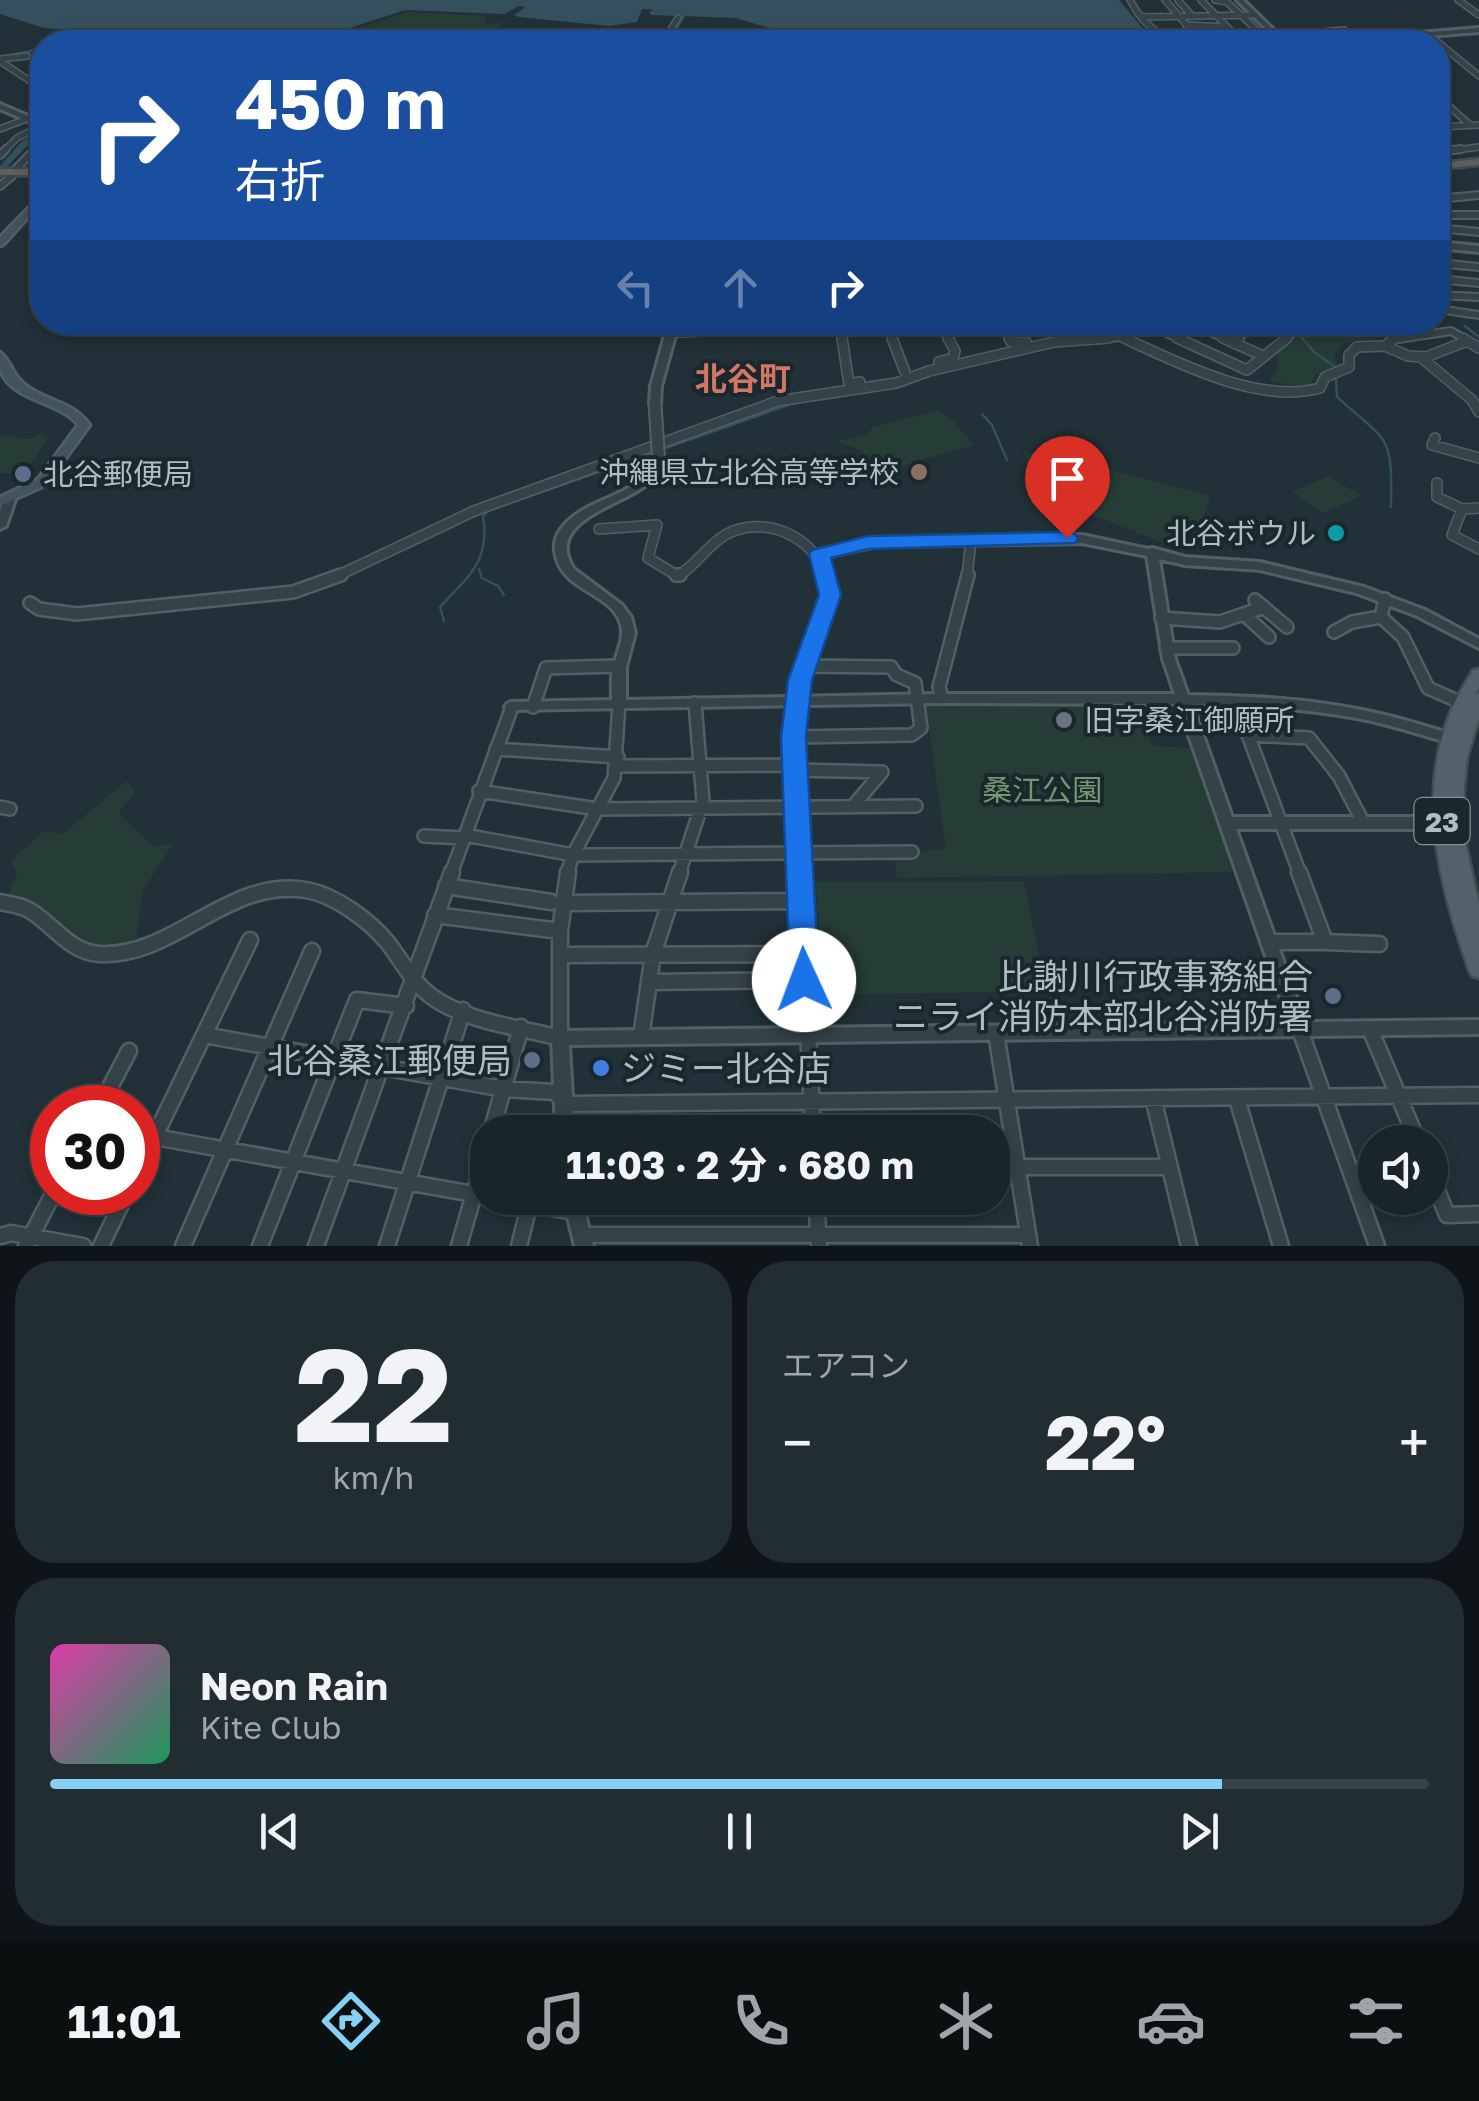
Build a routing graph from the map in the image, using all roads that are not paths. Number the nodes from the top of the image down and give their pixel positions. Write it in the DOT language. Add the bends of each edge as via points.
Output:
graph roads {
  1 [pos="1130,0"];
  2 [pos="1164,0"];
  3 [pos="1178,0"];
  4 [pos="1201,0"];
  5 [pos="1215,0"];
  6 [pos="1240,0"];
  7 [pos="1461,2"];
  8 [pos="1479,3"];
  9 [pos="1239,15"];
  10 [pos="1255,15"];
  11 [pos="1479,15"];
  12 [pos="1179,16"];
  13 [pos="1192,16"];
  14 [pos="1216,16"];
  15 [pos="1142,17"];
  16 [pos="678,18"];
  17 [pos="1186,25"];
  18 [pos="1227,27"];
  19 [pos="670,30"];
  20 [pos="1154,30"];
  21 [pos="1191,30"];
  22 [pos="1230,30"];
  23 [pos="1253,30"];
  24 [pos="1270,30"];
  25 [pos="1479,30"];
  26 [pos="1450,32"];
  27 [pos="1450,52"];
  28 [pos="27,56"];
  29 [pos="2,58"];
  30 [pos="1463,63"];
  31 [pos="1479,63"];
  32 [pos="1479,76"];
  33 [pos="30,80"];
  34 [pos="1450,105"];
  35 [pos="0,106"];
  36 [pos="10,113"];
  37 [pos="0,117"];
  38 [pos="30,118"];
  39 [pos="27,119"];
  40 [pos="30,120"];
  41 [pos="1475,125"];
  42 [pos="1450,127"];
  43 [pos="0,129"];
  44 [pos="30,131"];
  45 [pos="1479,147"];
  46 [pos="1450,151"];
  47 [pos="30,153"];
  48 [pos="0,156"];
  49 [pos="1479,164"];
  50 [pos="1450,167"];
  51 [pos="6,176"];
  52 [pos="1479,195"];
  53 [pos="1450,198"];
  54 [pos="30,209"];
  55 [pos="1450,214"];
  56 [pos="1479,214"];
  57 [pos="1450,229"];
  58 [pos="1479,232"];
  59 [pos="0,243"];
  60 [pos="1450,244"];
  61 [pos="1479,249"];
  62 [pos="1450,264"];
  63 [pos="1479,267"];
  64 [pos="1450,280"];
  65 [pos="1479,282"];
  66 [pos="1450,296"];
  67 [pos="1479,297"];
  68 [pos="1450,314"];
  69 [pos="1479,315"];
  70 [pos="1450,331"];
  71 [pos="671,335"];
  72 [pos="841,335"];
  73 [pos="891,335"];
  74 [pos="948,335"];
  75 [pos="1010,335"];
  76 [pos="1075,335"];
  77 [pos="1172,335"];
  78 [pos="1213,335"];
  79 [pos="1241,335"];
  80 [pos="1290,335"];
  81 [pos="1420,335"];
  82 [pos="1467,341"];
  83 [pos="1234,344"];
  84 [pos="1385,346"];
  85 [pos="1479,348"];
  86 [pos="1263,356"];
  87 [pos="1423,359"];
  88 [pos="1,360"];
  89 [pos="905,372"];
  90 [pos="1479,412"];
  91 [pos="1435,438"];
  92 [pos="1479,458"];
  93 [pos="1437,483"];
  94 [pos="5,501"];
  95 [pos="1479,508"];
  96 [pos="1462,509"];
  97 [pos="0,526"];
  98 [pos="599,530"];
  99 [pos="971,540"];
  100 [pos="1479,549"];
  101 [pos="1152,552"];
  102 [pos="820,554"];
  103 [pos="1385,599"];
  104 [pos="30,603"];
  105 [pos="1244,614"];
  106 [pos="1382,617"];
  107 [pos="1160,618"];
  108 [pos="1287,627"];
  109 [pos="1334,632"];
  110 [pos="1268,637"];
  111 [pos="1479,644"];
  112 [pos="1166,648"];
  113 [pos="1234,648"];
  114 [pos="616,666"];
  115 [pos="804,666"];
  116 [pos="1479,674"];
  117 [pos="942,698"];
  118 [pos="918,699"];
  119 [pos="798,700"];
  120 [pos="1184,700"];
  121 [pos="1470,701"];
  122 [pos="696,703"];
  123 [pos="619,704"];
  124 [pos="533,707"];
  125 [pos="512,708"];
  126 [pos="794,737"];
  127 [pos="1449,738"];
  128 [pos="496,749"];
  129 [pos="618,762"];
  130 [pos="701,766"];
  131 [pos="795,768"];
  132 [pos="480,791"];
  133 [pos="853,806"];
  134 [pos="916,806"];
  135 [pos="796,807"];
  136 [pos="701,808"];
  137 [pos="598,810"];
  138 [pos="1281,822"];
  139 [pos="1363,822"];
  140 [pos="1228,823"];
  141 [pos="1442,823"];
  142 [pos="424,836"];
  143 [pos="464,837"];
  144 [pos="912,852"];
  145 [pos="800,853"];
  146 [pos="687,854"];
  147 [pos="573,855"];
  148 [pos="446,886"];
  149 [pos="802,901"];
  150 [pos="0,902"];
  151 [pos="557,902"];
  152 [pos="669,902"];
  153 [pos="435,914"];
  154 [pos="560,931"];
  155 [pos="1479,934"];
  156 [pos="250,940"];
  157 [pos="1268,942"];
  158 [pos="1326,942"];
  159 [pos="1379,944"];
  160 [pos="312,951"];
  161 [pos="653,954"];
  162 [pos="804,954"];
  163 [pos="560,955"];
  164 [pos="1479,970"];
  165 [pos="804,980"];
  166 [pos="649,982"];
  167 [pos="414,984"];
  168 [pos="406,1006"];
  169 [pos="463,1010"];
  170 [pos="521,1027"];
  171 [pos="1479,1028"];
  172 [pos="1370,1029"];
  173 [pos="1300,1030"];
  174 [pos="996,1033"];
  175 [pos="204,1035"];
  176 [pos="808,1035"];
  177 [pos="560,1038"];
  178 [pos="641,1038"];
  179 [pos="270,1046"];
  180 [pos="129,1051"];
  181 [pos="334,1057"];
  182 [pos="384,1065"];
  183 [pos="443,1077"];
  184 [pos="111,1085"];
  185 [pos="504,1089"];
  186 [pos="1479,1095"];
  187 [pos="1399,1096"];
  188 [pos="1153,1098"];
  189 [pos="1238,1098"];
  190 [pos="1325,1098"];
  191 [pos="1006,1100"];
  192 [pos="812,1102"];
  193 [pos="565,1104"];
  194 [pos="496,1115"];
  195 [pos="565,1115"];
  196 [pos="812,1115"];
  197 [pos="1411,1125"];
  198 [pos="160,1126"];
  199 [pos="160,1139"];
  200 [pos="224,1150"];
  201 [pos="292,1163"];
  202 [pos="1010,1167"];
  203 [pos="1016,1167"];
  204 [pos="1170,1167"];
  205 [pos="343,1172"];
  206 [pos="406,1184"];
  207 [pos="470,1196"];
  208 [pos="470,1208"];
  209 [pos="1479,1214"];
  210 [pos="42,1215"];
  211 [pos="116,1215"];
  212 [pos="527,1215"];
  213 [pos="576,1215"];
  214 [pos="817,1215"];
  215 [pos="1448,1215"];
  216 [pos="0,1236"];
  217 [pos="583,1240"];
  218 [pos="818,1240"];
  219 [pos="28,1241"];
  220 [pos="1029,1241"];
  221 [pos="83,1246"];
  222 [pos="101,1246"];
  223 [pos="183,1246"];
  224 [pos="260,1246"];
  225 [pos="316,1246"];
  226 [pos="387,1246"];
  227 [pos="459,1246"];
  228 [pos="519,1246"];
  229 [pos="1189,1246"];
  230 [pos="1282,1246"];
  231 [pos="1377,1246"];
  1 -- 15 [label="street"];
  2 -- 12 [label="street"];
  3 -- 13 [label="street"];
  4 -- 14 [label="street"];
  5 -- 9 [label="street"];
  6 -- 10 [label="street"];
  7 -- 8 [label="street"];
  7 -- 11 [label="street"];
  9 -- 10 [label="street"];
  9 -- 14 [label="street"];
  9 -- 23 [label="street"];
  10 -- 24 [label="street"];
  12 -- 13 [label="street"];
  12 -- 15 [label="street"];
  12 -- 17 [label="street"];
  13 -- 14 [label="street"];
  14 -- 18 [label="street"];
  15 -- 20 [label="street"];
  16 -- 19 [label="street"];
  17 -- 18 [label="street"];
  17 -- 21 [label="street"];
  18 -- 22 [label="street"];
  25 -- 26 [label="street"];
  27 -- 30 [label="street"];
  28 -- 29 [label="street"];
  29 -- 33 [label="street"];
  30 -- 31 [label="street"];
  30 -- 32 [label="street"];
  34 -- 41 [label="street"];
  35 -- 36 [label="street"];
  36 -- 37 [label="street"];
  36 -- 39 [label="street"];
  38 -- 39 [label="street"];
  39 -- 40 [label="street"];
  39 -- 43 [label="street"];
  41 -- 42 [label="street"];
  44 -- 48 [label="street"];
  45 -- 46 [label="street"];
  47 -- 51 [label="street"];
  49 -- 50 [label="highway"];
  52 -- 53 [label="street"];
  54 -- 59 [label="main road"];
  55 -- 56 [label="street"];
  57 -- 58 [label="street"];
  60 -- 61 [label="street"];
  62 -- 63 [label="street"];
  64 -- 65 [label="street"];
  66 -- 67 [label="street"];
  68 -- 69 [label="street"];
  70 -- 82 [label="street"];
  71 -- 123 [label="street, bridge" via="655,385 659,465 641,486 572,524 562,546 562,559 577,581 626,619"];
  72 -- 89 [label="street" via="849,384"];
  73 -- 89 [label="street"];
  74 -- 89 [label="street" via="953,358"];
  75 -- 76 [label="street" via="1015,343"];
  77 -- 86 [label="street" via="1247,370"];
  78 -- 83 [label="street"];
  79 -- 83 [label="street"];
  80 -- 86 [label="street"];
  81 -- 84 [label="street"];
  82 -- 85 [label="street"];
  82 -- 87 [label="street"];
  83 -- 86 [label="street"];
  84 -- 87 [label="street"];
  84 -- 104 [label="street" via="1357,347 1349,366 1320,388 1302,392 1210,378 1122,336 1054,342 896,382 778,401 474,510 293,592 77,614"];
  87 -- 90 [label="street"];
  88 -- 94 [label="main road" via="16,386 76,414 84,426 42,482"];
  91 -- 92 [label="street" via="1432,445"];
  93 -- 96 [label="street" via="1436,497"];
  94 -- 97 [label="street"];
  95 -- 96 [label="street"];
  96 -- 100 [label="street" via="1452,534"];
  98 -- 102 [label="street" via="657,525 648,558 678,576 718,539 751,525 783,532"];
  99 -- 101 [label="street" via="1067,538"];
  99 -- 102 [label="street" via="868,543"];
  99 -- 117 [label="street"];
  101 -- 103 [label="street" via="1260,566"];
  101 -- 107 [label="street"];
  102 -- 115 [label="street" via="830,595"];
  103 -- 106 [label="street"];
  103 -- 111 [label="street"];
  105 -- 107 [label="street" via="1220,622"];
  105 -- 108 [label="street" via="1259,604"];
  105 -- 110 [label="street"];
  106 -- 109 [label="street"];
  106 -- 121 [label="street" via="1409,646 1428,688"];
  107 -- 112 [label="street"];
  112 -- 113 [label="street"];
  112 -- 120 [label="street"];
  114 -- 124 [label="street" via="546,668"];
  115 -- 118 [label="street" via="891,667 915,683"];
  115 -- 119 [label="street"];
  116 -- 121 [label="main road, 23"];
  117 -- 118 [label="street"];
  117 -- 120 [label="street"];
  118 -- 119 [label="street"];
  118 -- 126 [label="street" via="921,728 912,735"];
  119 -- 122 [label="street"];
  119 -- 126 [label="street"];
  120 -- 127 [label="street" via="1346,708"];
  120 -- 140 [label="street"];
  121 -- 127 [label="main road, 23"];
  121 -- 155 [label="main road, 23" via="1454,823"];
  122 -- 123 [label="street"];
  122 -- 130 [label="street"];
  123 -- 124 [label="street"];
  123 -- 129 [label="street"];
  124 -- 125 [label="street"];
  125 -- 128 [label="street"];
  126 -- 131 [label="street"];
  127 -- 141 [label="main road, 23"];
  128 -- 129 [label="street"];
  128 -- 132 [label="street"];
  129 -- 130 [label="street"];
  129 -- 137 [label="street"];
  130 -- 131 [label="street"];
  130 -- 136 [label="street"];
  131 -- 133 [label="street" via="882,772"];
  131 -- 135 [label="street"];
  132 -- 137 [label="street"];
  132 -- 143 [label="street"];
  133 -- 134 [label="street"];
  133 -- 135 [label="street"];
  135 -- 136 [label="street"];
  135 -- 145 [label="street"];
  136 -- 137 [label="street"];
  136 -- 146 [label="street"];
  137 -- 147 [label="street"];
  138 -- 139 [label="street"];
  138 -- 139 [label="street" via="1248,735 1309,738"];
  138 -- 140 [label="street"];
  138 -- 158 [label="street"];
  139 -- 141 [label="street"];
  140 -- 157 [label="street"];
  141 -- 164 [label="main road, 23" via="1454,894"];
  142 -- 143 [label="street"];
  143 -- 147 [label="street"];
  143 -- 148 [label="street"];
  144 -- 145 [label="street"];
  145 -- 146 [label="street"];
  145 -- 149 [label="street"];
  146 -- 147 [label="street"];
  146 -- 152 [label="street"];
  147 -- 151 [label="street"];
  148 -- 151 [label="street"];
  148 -- 153 [label="street"];
  149 -- 152 [label="street"];
  149 -- 162 [label="street"];
  150 -- 167 [label="street" via="26,908 68,942 100,954 130,949 260,892 309,891 384,938"];
  151 -- 152 [label="street"];
  151 -- 154 [label="street"];
  152 -- 161 [label="street"];
  153 -- 154 [label="street"];
  153 -- 167 [label="street"];
  154 -- 163 [label="street"];
  156 -- 175 [label="street"];
  157 -- 158 [label="street"];
  157 -- 173 [label="street"];
  158 -- 159 [label="street"];
  160 -- 179 [label="street"];
  161 -- 162 [label="street"];
  161 -- 163 [label="street"];
  161 -- 166 [label="street"];
  162 -- 165 [label="street"];
  163 -- 177 [label="street"];
  165 -- 166 [label="street"];
  165 -- 176 [label="street"];
  166 -- 178 [label="street"];
  167 -- 168 [label="street"];
  167 -- 169 [label="street"];
  168 -- 181 [label="street" via="357,1000"];
  168 -- 182 [label="street"];
  169 -- 170 [label="street"];
  169 -- 183 [label="street"];
  170 -- 177 [label="street"];
  170 -- 185 [label="street"];
  171 -- 172 [label="street"];
  172 -- 173 [label="street"];
  172 -- 187 [label="street"];
  173 -- 174 [label="street"];
  173 -- 190 [label="street"];
  174 -- 176 [label="street"];
  174 -- 191 [label="street"];
  175 -- 179 [label="street"];
  175 -- 198 [label="street"];
  176 -- 178 [label="street"];
  176 -- 192 [label="street"];
  177 -- 178 [label="street"];
  177 -- 193 [label="street"];
  179 -- 181 [label="street"];
  179 -- 200 [label="street"];
  180 -- 184 [label="street"];
  181 -- 182 [label="street"];
  181 -- 201 [label="street"];
  182 -- 183 [label="street"];
  182 -- 205 [label="street"];
  183 -- 185 [label="street"];
  183 -- 206 [label="street"];
  185 -- 193 [label="street" via="555,1092"];
  185 -- 194 [label="street"];
  186 -- 187 [label="street"];
  187 -- 190 [label="street"];
  187 -- 197 [label="street"];
  188 -- 189 [label="street"];
  188 -- 191 [label="street"];
  188 -- 204 [label="street"];
  189 -- 190 [label="street"];
  189 -- 230 [label="street"];
  190 -- 231 [label="street"];
  191 -- 192 [label="street"];
  191 -- 203 [label="street"];
  192 -- 193 [label="street"];
  192 -- 196 [label="street"];
  193 -- 195 [label="street"];
  199 -- 200 [label="street"];
  200 -- 201 [label="street"];
  200 -- 223 [label="street"];
  201 -- 205 [label="street"];
  201 -- 224 [label="street"];
  202 -- 203 [label="street"];
  203 -- 204 [label="street"];
  203 -- 220 [label="street"];
  204 -- 229 [label="street"];
  205 -- 206 [label="street"];
  205 -- 225 [label="street"];
  206 -- 207 [label="street"];
  206 -- 226 [label="street"];
  208 -- 227 [label="street"];
  209 -- 215 [label="street"];
  210 -- 219 [label="street"];
  211 -- 222 [label="street"];
  212 -- 228 [label="street"];
  213 -- 217 [label="street"];
  214 -- 218 [label="street"];
  216 -- 219 [label="street"];
  217 -- 218 [label="street"];
  218 -- 220 [label="street"];
  219 -- 221 [label="street"];
}
